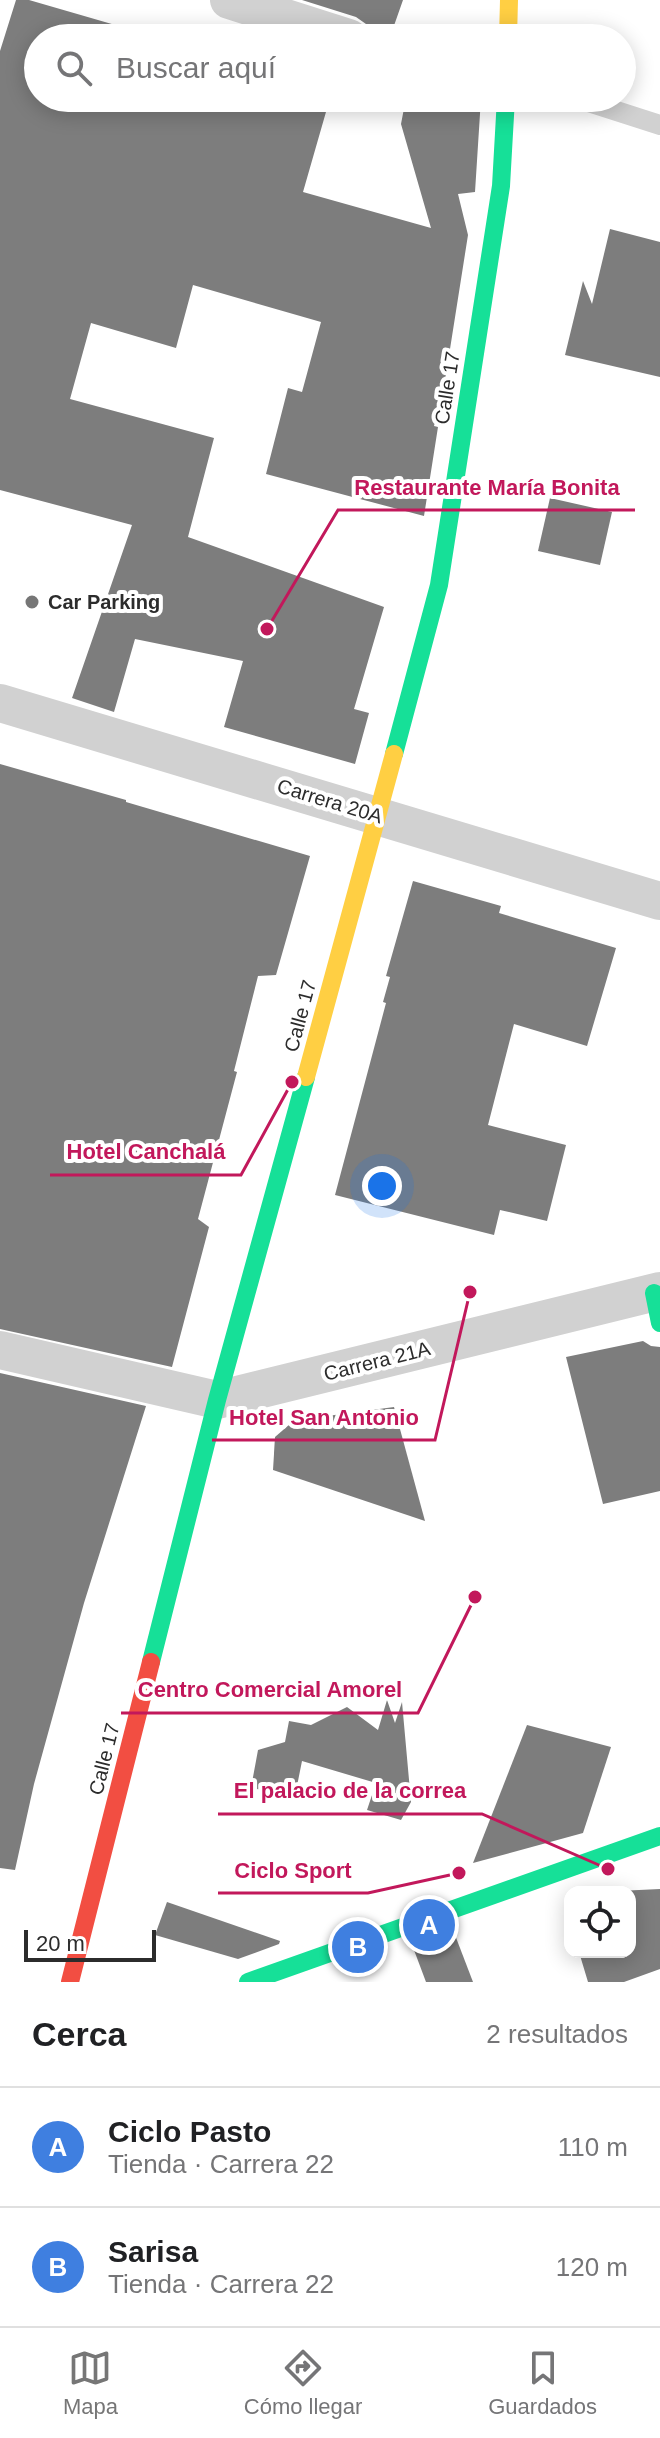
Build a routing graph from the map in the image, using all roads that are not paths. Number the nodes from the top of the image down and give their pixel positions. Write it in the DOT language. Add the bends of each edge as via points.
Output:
graph roads {
  1 [pos="229,0"];
  2 [pos="509,0"];
  3 [pos="305,24"];
  4 [pos="508,24"];
  5 [pos="505,112"];
  6 [pos="620,112"];
  7 [pos="660,125"];
  8 [pos="0,703"];
  9 [pos="378,816"];
  10 [pos="660,901"];
  11 [pos="658,1302"];
  12 [pos="0,1350"];
  13 [pos="217,1400"];
  14 [pos="660,1836"];
  15 [pos="70,1982"];
  16 [pos="248,1982"];
  1 -- 3 [label="street"];
  2 -- 4 [label="street"];
  5 -- 9 [label="street, Calle 17" via="501,186 439,585"];
  6 -- 7 [label="lane"];
  8 -- 9 [label="street, Carrera 20A"];
  9 -- 10 [label="street, Carrera 20A"];
  9 -- 13 [label="street, Calle 17"];
  11 -- 13 [label="street, Carrera 21A"];
  12 -- 13 [label="street, Carrera 21A"];
  13 -- 15 [label="street, Calle 17"];
  14 -- 16 [label="street"];
}
